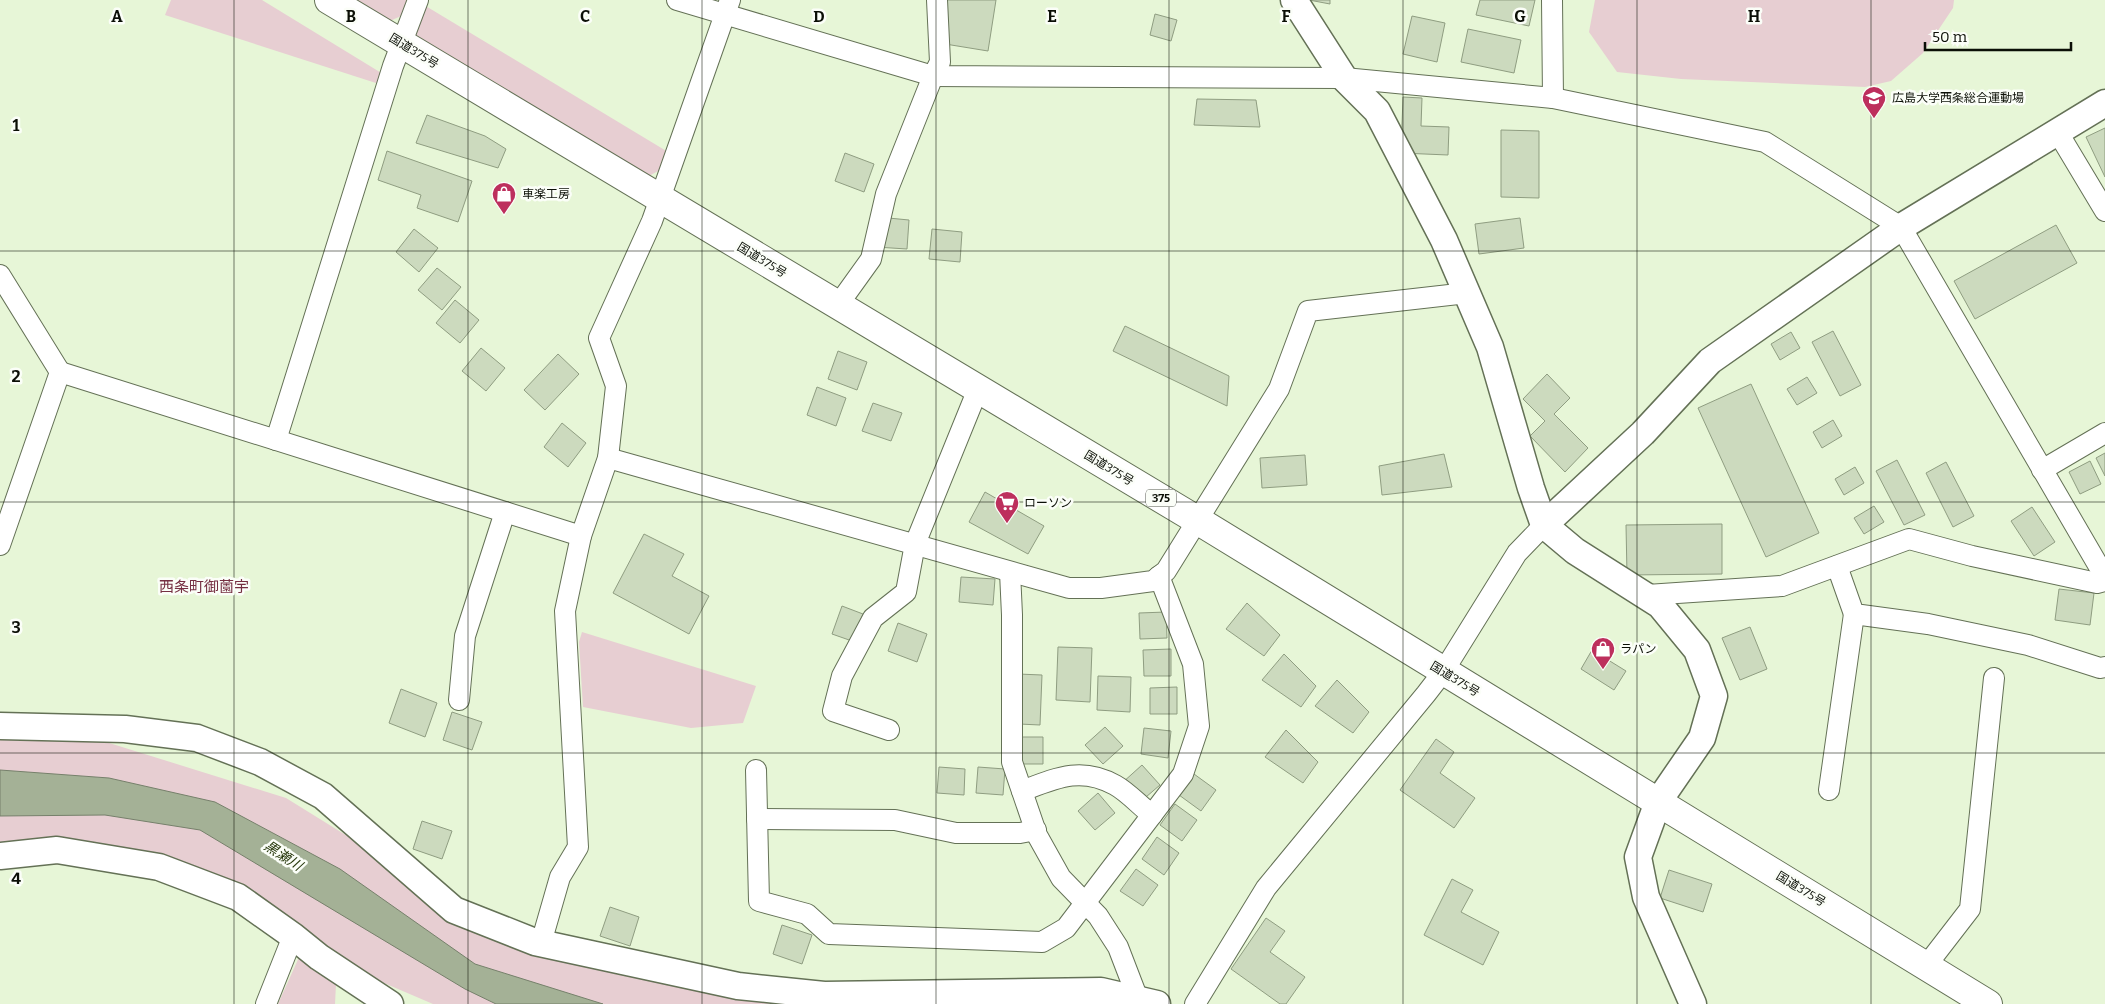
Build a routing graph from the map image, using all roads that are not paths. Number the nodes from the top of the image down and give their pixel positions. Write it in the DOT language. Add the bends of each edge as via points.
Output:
graph roads {
  1 [pos="329,0"];
  2 [pos="418,0"];
  3 [pos="677,0"];
  4 [pos="937,0"];
  5 [pos="1294,0"];
  6 [pos="1552,0"];
  7 [pos="727,8"];
  8 [pos="402,44"];
  9 [pos="933,76"];
  10 [pos="1344,78"];
  11 [pos="1553,98"];
  12 [pos="2105,103"];
  13 [pos="2057,131"];
  14 [pos="660,199"];
  15 [pos="2105,211"];
  16 [pos="1901,227"];
  17 [pos="0,275"];
  18 [pos="1467,293"];
  19 [pos="838,306"];
  20 [pos="60,372"];
  21 [pos="978,389"];
  22 [pos="2105,433"];
  23 [pos="276,440"];
  24 [pos="608,458"];
  25 [pos="2042,470"];
  26 [pos="505,512"];
  27 [pos="1197,520"];
  28 [pos="1544,525"];
  29 [pos="581,536"];
  30 [pos="915,544"];
  31 [pos="0,545"];
  32 [pos="2099,550"];
  33 [pos="1837,566"];
  34 [pos="1010,572"];
  35 [pos="1159,576"];
  36 [pos="2105,577"];
  37 [pos="2105,581"];
  38 [pos="1647,595"];
  39 [pos="1854,614"];
  40 [pos="2105,668"];
  41 [pos="1443,672"];
  42 [pos="1994,678"];
  43 [pos="459,700"];
  44 [pos="0,726"];
  45 [pos="889,730"];
  46 [pos="756,770"];
  47 [pos="1829,790"];
  48 [pos="1022,791"];
  49 [pos="1658,802"];
  50 [pos="1152,815"];
  51 [pos="757,819"];
  52 [pos="1036,830"];
  53 [pos="0,856"];
  54 [pos="1085,902"];
  55 [pos="293,936"];
  56 [pos="541,943"];
  57 [pos="1926,966"];
  58 [pos="1100,997"];
  59 [pos="1147,1002"];
  60 [pos="266,1004"];
  61 [pos="390,1004"];
  62 [pos="1195,1004"];
  63 [pos="1693,1004"];
  64 [pos="1988,1004"];
  1 -- 8 [label="highway, 国道375号 / 375"];
  2 -- 8 [label="street"];
  3 -- 7 [label="street"];
  4 -- 9 [label="street" via="940,62"];
  5 -- 10 [label="street"];
  6 -- 11 [label="street"];
  7 -- 9 [label="street"];
  7 -- 14 [label="street"];
  8 -- 14 [label="highway, 国道375号 / 375"];
  8 -- 23 [label="street"];
  9 -- 10 [label="street"];
  9 -- 19 [label="street" via="886,194 871,259"];
  10 -- 11 [label="street"];
  10 -- 18 [label="street" via="1377,112 1444,240"];
  11 -- 16 [label="street" via="1765,142"];
  12 -- 13 [label="street"];
  13 -- 15 [label="street"];
  13 -- 16 [label="street"];
  14 -- 19 [label="highway, 国道375号 / 375"];
  14 -- 24 [label="street" via="599,338 616,386"];
  16 -- 25 [label="street"];
  16 -- 28 [label="street" via="1710,361 1643,433"];
  17 -- 20 [label="street"];
  18 -- 27 [label="street" via="1308,311 1278,389"];
  18 -- 28 [label="street" via="1490,347"];
  19 -- 21 [label="highway, 国道375号 / 375"];
  20 -- 23 [label="street"];
  20 -- 31 [label="street"];
  21 -- 27 [label="highway, 国道375号 / 375"];
  21 -- 30 [label="street"];
  22 -- 25 [label="street"];
  23 -- 26 [label="street"];
  24 -- 29 [label="street"];
  24 -- 30 [label="street"];
  25 -- 32 [label="street"];
  26 -- 29 [label="street"];
  26 -- 43 [label="street" via="465,636"];
  27 -- 35 [label="street" via="1166,571"];
  27 -- 41 [label="highway, 国道375号 / 375"];
  28 -- 38 [label="street" via="1575,551"];
  28 -- 41 [label="street" via="1517,553"];
  29 -- 56 [label="street" via="565,611 578,847 560,876"];
  30 -- 34 [label="street"];
  30 -- 45 [label="street" via="906,592 873,618 842,676 833,711"];
  32 -- 36 [label="street"];
  33 -- 37 [label="street" via="1909,539 2097,583"];
  33 -- 38 [label="street" via="1782,586"];
  33 -- 39 [label="street"];
  34 -- 35 [label="street" via="1070,588 1101,588 1152,581"];
  34 -- 48 [label="street" via="1012,762"];
  35 -- 50 [label="street" via="1192,664 1199,726 1183,774"];
  38 -- 49 [label="street" via="1660,605 1698,650 1714,696 1702,738"];
  39 -- 40 [label="street" via="1928,624 2028,646"];
  39 -- 47 [label="street"];
  41 -- 49 [label="highway, 国道375号 / 375"];
  41 -- 62 [label="street" via="1266,888"];
  42 -- 57 [label="street" via="1970,908"];
  44 -- 56 [label="street" via="124,729 197,738 260,762 323,796 454,910"];
  46 -- 51 [label="street"];
  48 -- 50 [label="street" via="1054,779 1087,774 1116,785"];
  48 -- 52 [label="street"];
  49 -- 57 [label="highway, 国道375号 / 375"];
  49 -- 63 [label="street" via="1638,857 1646,897"];
  50 -- 54 [label="street"];
  51 -- 52 [label="street" via="894,820 956,833"];
  51 -- 54 [label="street" via="759,901 807,914 829,934 1042,942 1066,928"];
  52 -- 54 [label="street" via="1061,878"];
  53 -- 55 [label="street" via="57,850 159,867 238,898"];
  54 -- 59 [label="street" via="1118,947"];
  55 -- 60 [label="street"];
  55 -- 61 [label="street"];
  56 -- 58 [label="street" via="738,986 824,995"];
  57 -- 64 [label="highway, 国道375号 / 375"];
  58 -- 59 [label="street"];
}
